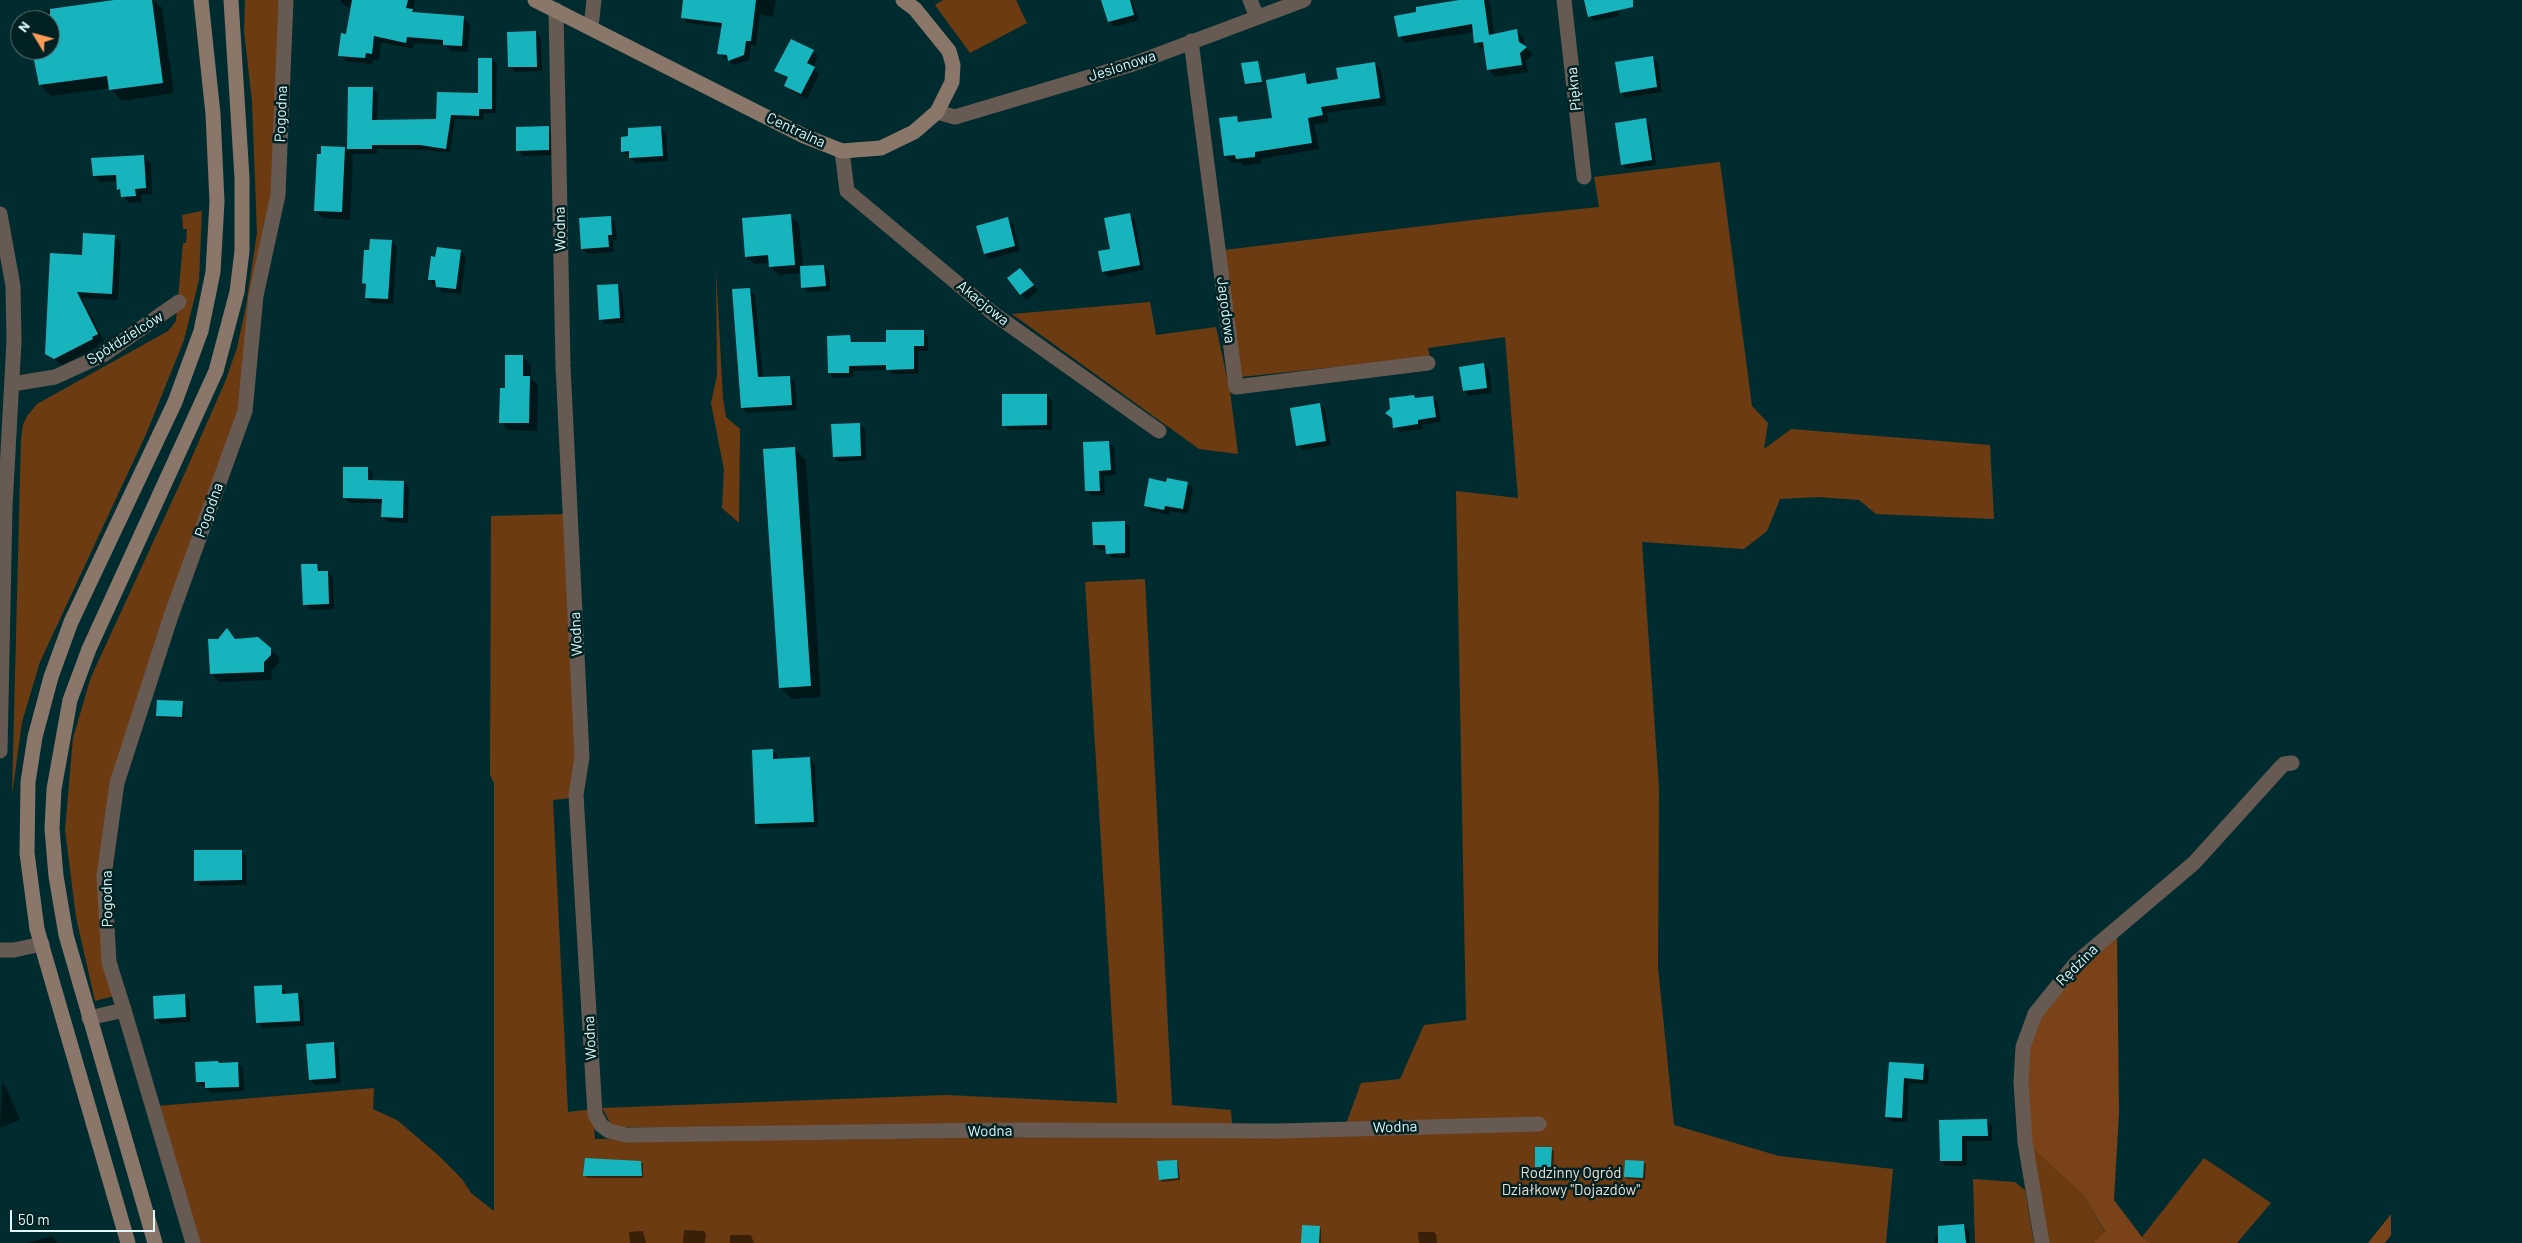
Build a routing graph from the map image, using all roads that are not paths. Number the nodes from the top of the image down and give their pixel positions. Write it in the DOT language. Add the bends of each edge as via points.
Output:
graph roads {
  1 [pos="201,0"];
  2 [pos="231,0"];
  3 [pos="286,0"];
  4 [pos="535,0"];
  5 [pos="594,0"];
  6 [pos="903,0"];
  7 [pos="1250,0"];
  8 [pos="1304,0"];
  9 [pos="1564,0"];
  10 [pos="556,10"];
  11 [pos="1257,16"];
  12 [pos="591,27"];
  13 [pos="1191,42"];
  14 [pos="937,112"];
  15 [pos="842,151"];
  16 [pos="1584,177"];
  17 [pos="0,214"];
  18 [pos="179,302"];
  19 [pos="1428,363"];
  20 [pos="12,384"];
  21 [pos="1159,431"];
  22 [pos="3,507"];
  23 [pos="2,625"];
  24 [pos="0,751"];
  25 [pos="2292,762"];
  26 [pos="42,944"];
  27 [pos="0,950"];
  28 [pos="124,1010"];
  29 [pos="89,1018"];
  30 [pos="1539,1124"];
  31 [pos="128,1243"];
  32 [pos="156,1243"];
  33 [pos="193,1243"];
  34 [pos="2042,1243"];
  1 -- 26 [label="main road" via="213,114 216,193 213,272 201,331 175,402 72,622 51,677 35,737 28,782 27,853"];
  2 -- 29 [label="main road" via="242,178 242,251 237,292 216,371 89,649 70,700 60,747 52,829 56,876 66,934"];
  3 -- 28 [label="street, Pogodna" via="278,195 256,296 245,411 171,616 117,783 104,876 109,962"];
  4 -- 10 [label="main road, Centralna"];
  5 -- 12 [label="street"];
  6 -- 14 [label="main road, Centralna" via="915,9 949,50 953,65 952,82"];
  7 -- 11 [label="street"];
  8 -- 11 [label="street, Jesionowa"];
  9 -- 16 [label="street, Piękna"];
  10 -- 12 [label="main road, Centralna"];
  10 -- 30 [label="street, Wodna" via="563,366 582,757 576,795 595,1114 601,1125 609,1131 636,1134 1279,1131"];
  11 -- 13 [label="street, Jesionowa"];
  12 -- 15 [label="main road, Centralna" via="804,136"];
  13 -- 14 [label="street, Jesionowa" via="1132,64 955,117"];
  13 -- 19 [label="street, Jagodowa" via="1236,386"];
  14 -- 15 [label="main road, Centralna" via="914,132 881,148"];
  15 -- 21 [label="street, Akacjowa" via="847,191 994,314"];
  17 -- 20 [label="street" via="13,286"];
  18 -- 20 [label="street, Spółdzielców" via="103,355 55,377"];
  20 -- 22 [label="street"];
  22 -- 23 [label="street"];
  23 -- 24 [label="street"];
  25 -- 34 [label="street, Rędzina" via="2280,768 2194,863 2076,963 2035,1014 2023,1047 2021,1082 2025,1142"];
  26 -- 27 [label="street"];
  26 -- 31 [label="main road"];
  28 -- 29 [label="street"];
  28 -- 33 [label="street, Pogodna"];
  29 -- 32 [label="main road"];
}
